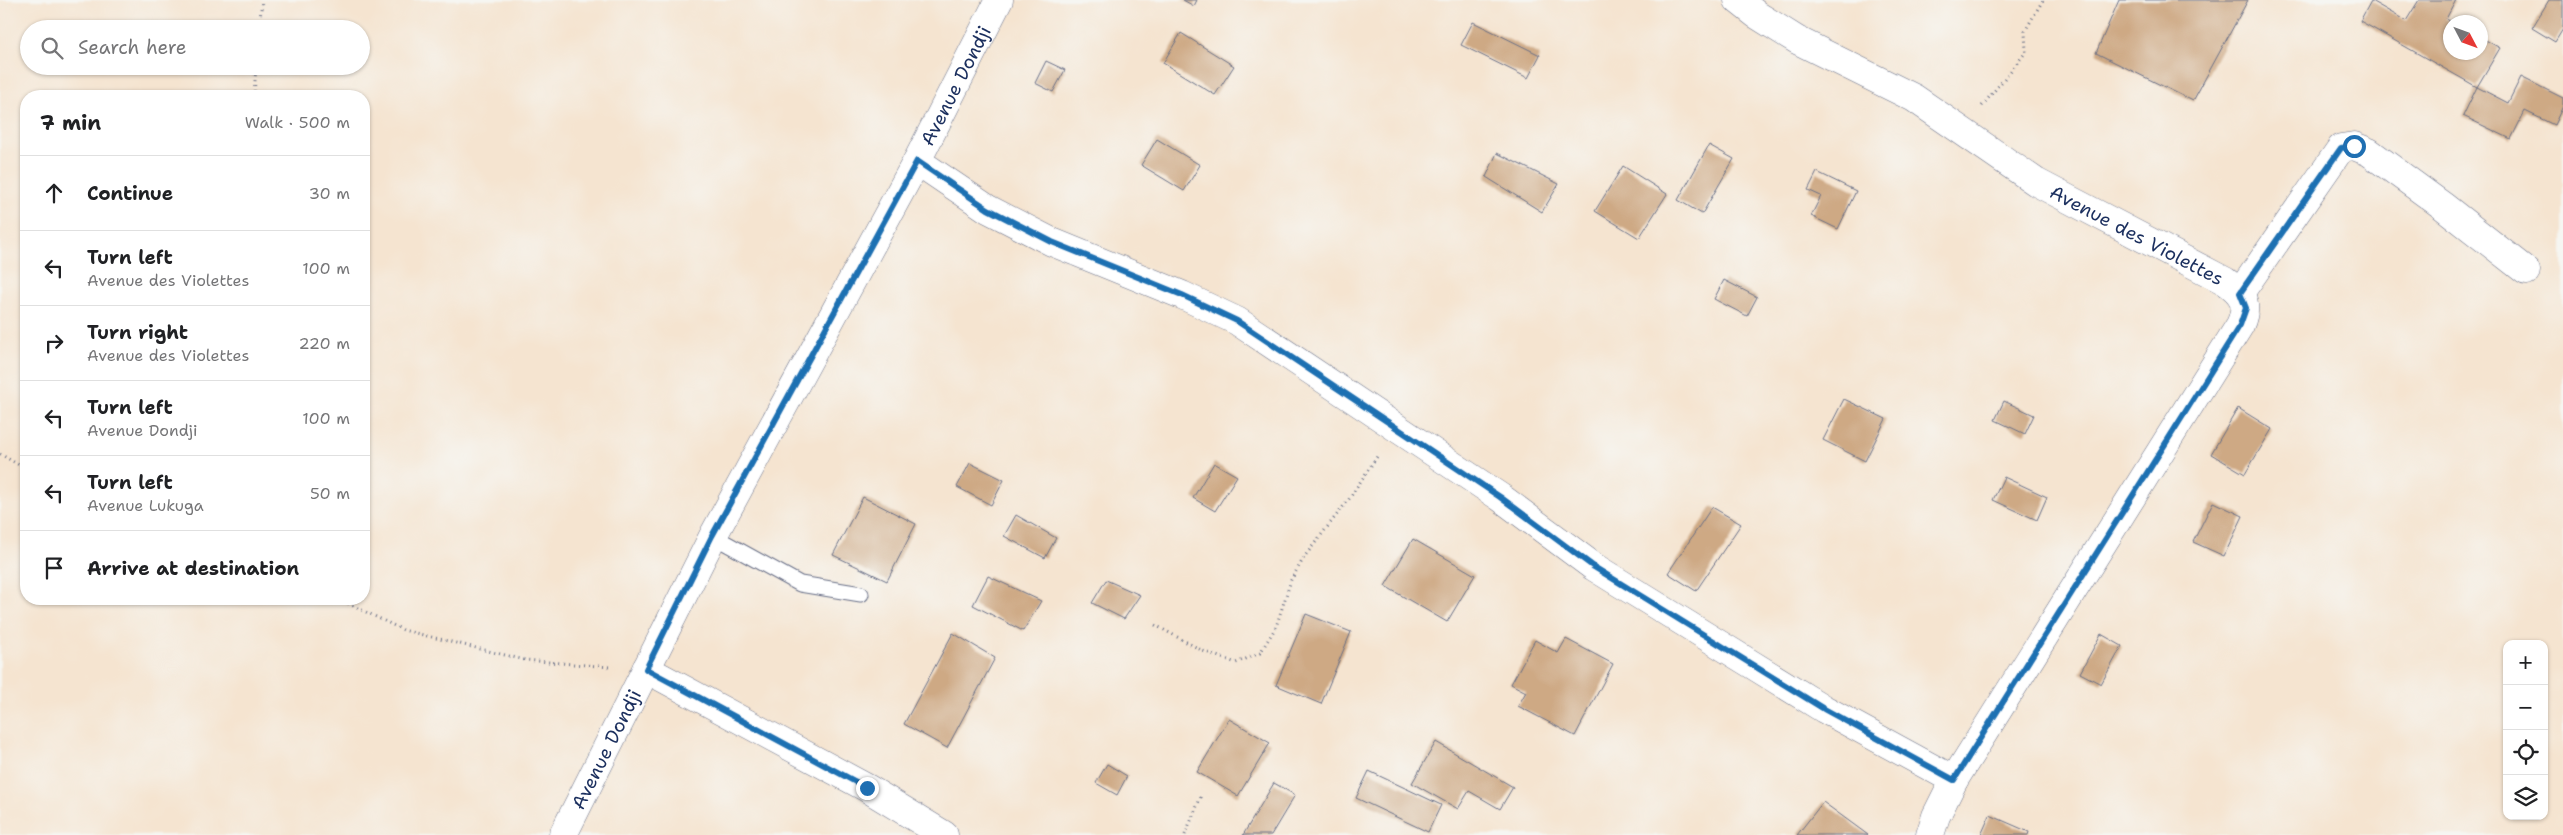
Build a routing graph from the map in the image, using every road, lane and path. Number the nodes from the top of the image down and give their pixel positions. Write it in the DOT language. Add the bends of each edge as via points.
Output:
graph roads {
  1 [pos="262,0"];
  2 [pos="999,0"];
  3 [pos="1738,0"];
  4 [pos="2043,0"];
  5 [pos="260,20"];
  6 [pos="255,75"];
  7 [pos="254,90"];
  8 [pos="1964,131"];
  9 [pos="917,161"];
  10 [pos="2526,271"];
  11 [pos="2240,293"];
  12 [pos="1397,427"];
  13 [pos="0,454"];
  14 [pos="20,466"];
  15 [pos="712,536"];
  16 [pos="861,594"];
  17 [pos="351,605"];
  18 [pos="1155,625"];
  19 [pos="646,669"];
  20 [pos="1954,780"];
  21 [pos="1202,794"];
  22 [pos="563,835"];
  23 [pos="944,835"];
  24 [pos="1185,835"];
  25 [pos="1930,835"];
  1 -- 5 [label="path"];
  2 -- 9 [label="street, Avenue Dondji"];
  3 -- 8 [label="street, Avenue des Violettes" via="1797,40 1914,98"];
  4 -- 8 [label="path" via="2025,31 2026,52"];
  6 -- 7 [label="path"];
  8 -- 11 [label="street, Avenue des Violettes" via="2036,182 2226,281"];
  9 -- 12 [label="street" via="988,209 1052,242 1237,321"];
  9 -- 15 [label="street, Avenue Dondji"];
  10 -- 11 [label="street" via="2369,152 2354,146 2341,148"];
  11 -- 20 [label="street, Avenue des Violettes" via="2246,308 2240,325"];
  12 -- 18 [label="path" via="1349,499 1305,556 1291,580 1276,627 1260,653 1236,663 1202,651"];
  12 -- 20 [label="street" via="1636,594 1824,709"];
  13 -- 14 [label="path"];
  15 -- 16 [label="lane" via="800,584"];
  15 -- 19 [label="street, Avenue Dondji"];
  17 -- 19 [label="path" via="403,630 525,660"];
  19 -- 22 [label="street, Avenue Dondji"];
  19 -- 23 [label="street" via="867,788"];
  20 -- 25 [label="street, Avenue des Violettes"];
  21 -- 24 [label="path"];
}
